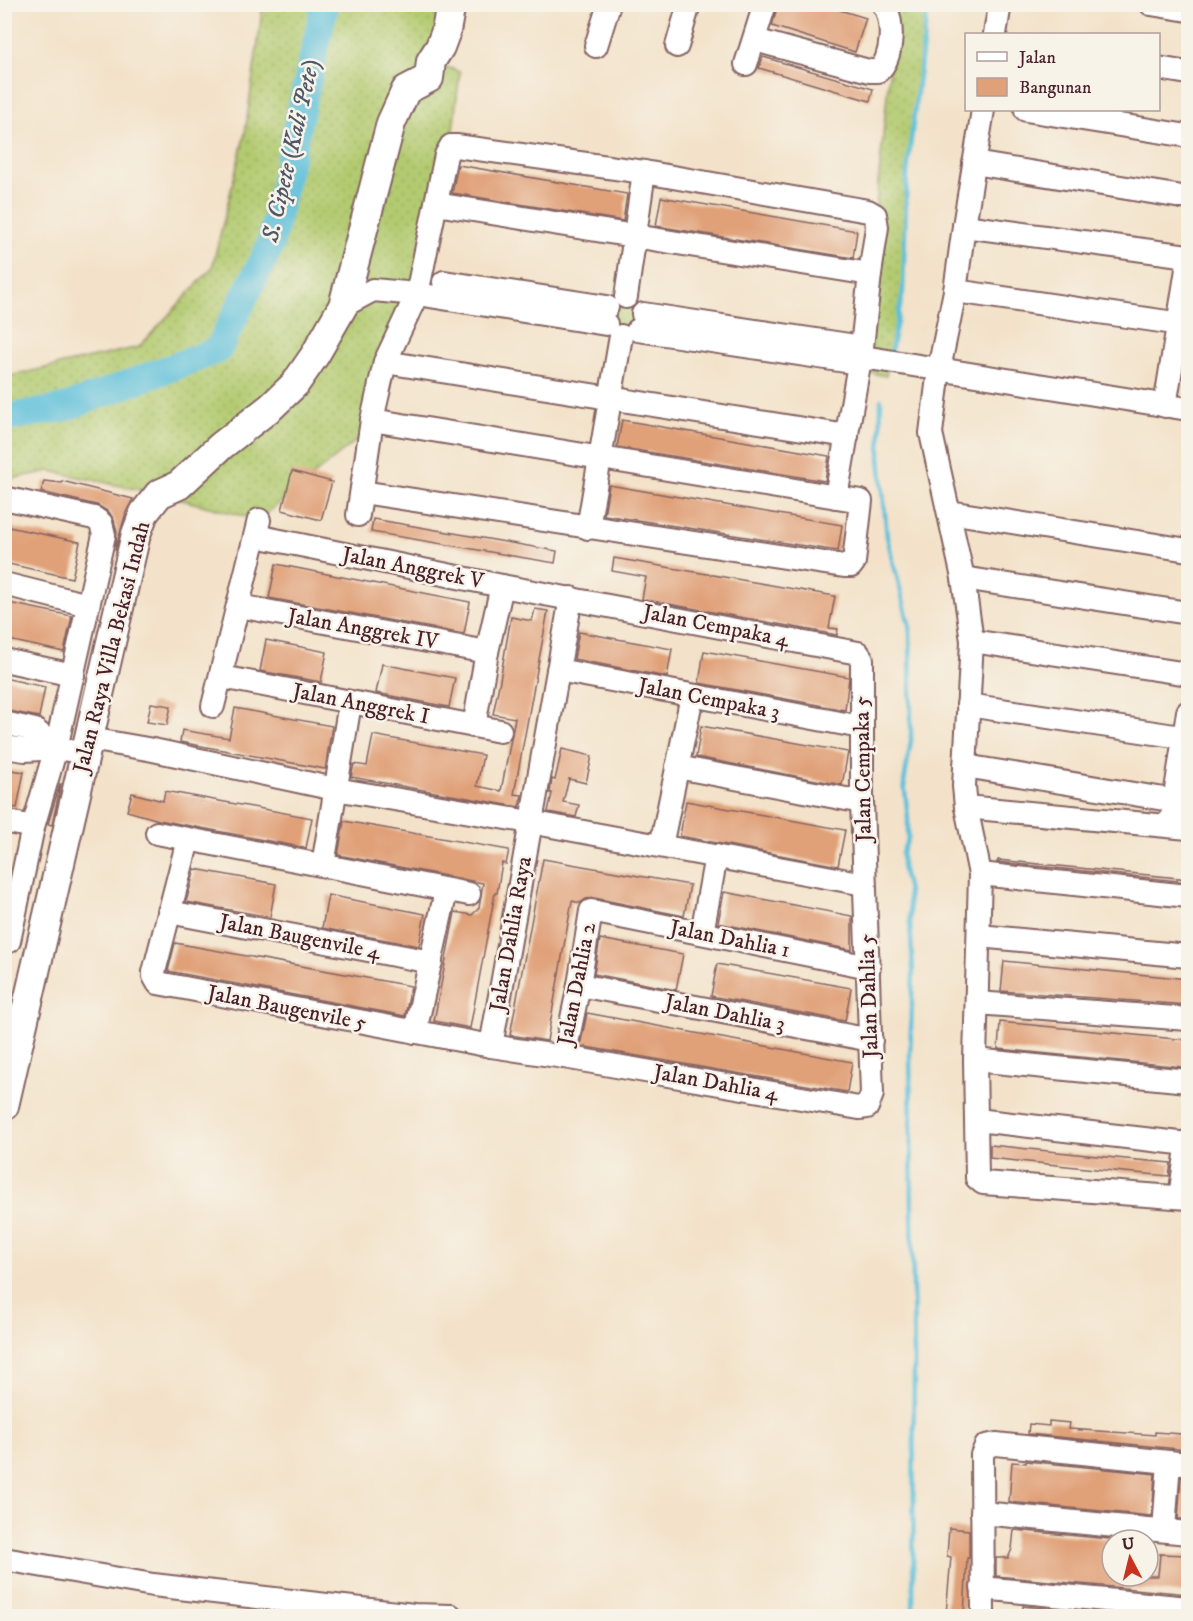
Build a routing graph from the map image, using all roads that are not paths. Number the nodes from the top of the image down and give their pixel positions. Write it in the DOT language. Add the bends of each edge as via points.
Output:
graph roads {
  1 [pos="451,4"];
  2 [pos="609,4"];
  3 [pos="689,4"];
  4 [pos="765,4"];
  5 [pos="883,4"];
  6 [pos="1000,4"];
  7 [pos="1151,4"];
  8 [pos="1188,10"];
  9 [pos="995,33"];
  10 [pos="755,40"];
  11 [pos="596,46"];
  12 [pos="677,46"];
  13 [pos="746,64"];
  14 [pos="1160,68"];
  15 [pos="1188,73"];
  16 [pos="983,111"];
  17 [pos="1032,111"];
  18 [pos="1188,136"];
  19 [pos="974,163"];
  20 [pos="644,172"];
  21 [pos="1188,198"];
  22 [pos="436,204"];
  23 [pos="964,226"];
  24 [pos="634,236"];
  25 [pos="1188,256"];
  26 [pos="1188,263"];
  27 [pos="870,273"];
  28 [pos="413,288"];
  29 [pos="955,291"];
  30 [pos="343,306"];
  31 [pos="623,318"];
  32 [pos="1184,325"];
  33 [pos="863,356"];
  34 [pos="385,362"];
  35 [pos="939,369"];
  36 [pos="610,397"];
  37 [pos="1165,406"];
  38 [pos="1188,409"];
  39 [pos="372,420"];
  40 [pos="847,436"];
  41 [pos="600,458"];
  42 [pos="362,492"];
  43 [pos="836,497"];
  44 [pos="4,498"];
  45 [pos="948,512"];
  46 [pos="358,514"];
  47 [pos="588,528"];
  48 [pos="1188,550"];
  49 [pos="963,578"];
  50 [pos="4,584"];
  51 [pos="502,586"];
  52 [pos="571,598"];
  53 [pos="88,605"];
  54 [pos="239,606"];
  55 [pos="1188,613"];
  56 [pos="972,641"];
  57 [pos="487,652"];
  58 [pos="860,655"];
  59 [pos="4,660"];
  60 [pos="558,670"];
  61 [pos="1188,674"];
  62 [pos="73,675"];
  63 [pos="222,677"];
  64 [pos="693,696"];
  65 [pos="350,703"];
  66 [pos="968,705"];
  67 [pos="213,706"];
  68 [pos="1188,712"];
  69 [pos="4,723"];
  70 [pos="474,726"];
  71 [pos="861,727"];
  72 [pos="500,731"];
  73 [pos="1186,738"];
  74 [pos="4,747"];
  75 [pos="56,748"];
  76 [pos="88,748"];
  77 [pos="965,766"];
  78 [pos="677,767"];
  79 [pos="335,789"];
  80 [pos="862,802"];
  81 [pos="1181,802"];
  82 [pos="966,807"];
  83 [pos="4,821"];
  84 [pos="530,822"];
  85 [pos="33,827"];
  86 [pos="1179,827"];
  87 [pos="157,833"];
  88 [pos="188,840"];
  89 [pos="661,846"];
  90 [pos="716,856"];
  91 [pos="323,865"];
  92 [pos="980,874"];
  93 [pos="864,884"];
  94 [pos="12,892"];
  95 [pos="1188,896"];
  96 [pos="591,911"];
  97 [pos="169,912"];
  98 [pos="702,933"];
  99 [pos="979,936"];
  100 [pos="9,941"];
  101 [pos="1188,956"];
  102 [pos="431,962"];
  103 [pos="869,967"];
  104 [pos="579,985"];
  105 [pos="977,1003"];
  106 [pos="1188,1019"];
  107 [pos="415,1032"];
  108 [pos="871,1040"];
  109 [pos="491,1046"];
  110 [pos="564,1057"];
  111 [pos="975,1060"];
  112 [pos="1188,1081"];
  113 [pos="4,1106"];
  114 [pos="867,1107"];
  115 [pos="977,1120"];
  116 [pos="1188,1142"];
  117 [pos="1184,1198"];
  118 [pos="1179,1463"];
  119 [pos="982,1513"];
  120 [pos="1164,1530"];
  121 [pos="1188,1533"];
  122 [pos="4,1559"];
  123 [pos="982,1588"];
  124 [pos="1188,1608"];
  125 [pos="414,1616"];
  126 [pos="451,1617"];
  127 [pos="982,1617"];
  1 -- 30 [label="main road, Jalan Raya Villa Bekasi Indah" via="429,78 406,90 386,138"];
  2 -- 11 [label="street"];
  3 -- 12 [label="street"];
  4 -- 10 [label="street"];
  5 -- 10 [label="street" via="889,16 891,40 878,71"];
  6 -- 9 [label="street"];
  7 -- 8 [label="street"];
  10 -- 13 [label="street"];
  14 -- 15 [label="street"];
  16 -- 19 [label="street"];
  17 -- 18 [label="street"];
  19 -- 21 [label="street"];
  19 -- 23 [label="street"];
  20 -- 22 [label="street" via="451,146"];
  20 -- 24 [label="street"];
  20 -- 27 [label="street" via="872,212 878,222"];
  22 -- 24 [label="street"];
  22 -- 28 [label="street"];
  23 -- 25 [label="street"];
  23 -- 29 [label="street"];
  24 -- 27 [label="street"];
  24 -- 31 [label="street"];
  26 -- 32 [label="street"];
  27 -- 33 [label="street"];
  28 -- 30 [label="street" via="373,290"];
  28 -- 31 [label="street"];
  28 -- 34 [label="street"];
  29 -- 32 [label="street"];
  29 -- 35 [label="street"];
  30 -- 76 [label="main road, Jalan Raya Villa Bekasi Indah" via="295,384 179,485 159,494 144,513"];
  31 -- 33 [label="street"];
  31 -- 36 [label="street"];
  32 -- 37 [label="street"];
  33 -- 35 [label="street"];
  33 -- 40 [label="street"];
  34 -- 36 [label="street"];
  34 -- 39 [label="street"];
  35 -- 37 [label="street"];
  35 -- 45 [label="street" via="930,433"];
  36 -- 40 [label="street"];
  36 -- 41 [label="street"];
  37 -- 38 [label="street"];
  39 -- 41 [label="street"];
  39 -- 42 [label="street"];
  40 -- 43 [label="street"];
  41 -- 43 [label="street"];
  41 -- 47 [label="street"];
  42 -- 46 [label="street"];
  42 -- 47 [label="street"];
  43 -- 47 [label="street" via="861,501 854,562 850,566"];
  44 -- 53 [label="street" via="94,518 101,523 104,535"];
  45 -- 48 [label="street"];
  45 -- 49 [label="street"];
  49 -- 55 [label="street"];
  49 -- 56 [label="street"];
  50 -- 53 [label="street"];
  51 -- 52 [label="street, Jalan Anggrek V"];
  51 -- 54 [label="street, Jalan Anggrek V" via="257,528"];
  51 -- 57 [label="street"];
  52 -- 58 [label="street, Jalan Cempaka 4"];
  52 -- 60 [label="street, Jalan Dahlia Raya"];
  53 -- 62 [label="street"];
  54 -- 57 [label="street, Jalan Anggrek IV"];
  54 -- 63 [label="street"];
  56 -- 61 [label="street"];
  56 -- 66 [label="street"];
  57 -- 70 [label="street"];
  58 -- 71 [label="street, Jalan Cempaka 5"];
  59 -- 62 [label="street"];
  60 -- 64 [label="street, Jalan Cempaka 3"];
  60 -- 84 [label="street, Jalan Dahlia Raya"];
  62 -- 75 [label="street"];
  63 -- 65 [label="street, Jalan Anggrek I"];
  63 -- 67 [label="street"];
  64 -- 71 [label="street, Jalan Cempaka 3"];
  64 -- 78 [label="street"];
  65 -- 70 [label="street, Jalan Anggrek I"];
  65 -- 79 [label="street"];
  66 -- 73 [label="street"];
  66 -- 77 [label="street"];
  68 -- 73 [label="street"];
  69 -- 75 [label="street" via="35,730"];
  70 -- 72 [label="street, Jalan Anggrek I"];
  71 -- 80 [label="street, Jalan Cempaka 5"];
  73 -- 81 [label="street"];
  74 -- 75 [label="street"];
  75 -- 76 [label="street"];
  75 -- 85 [label="street"];
  76 -- 79 [label="street" via="153,750"];
  76 -- 113 [label="main road, Jalan Raya Villa Bekasi Indah"];
  77 -- 81 [label="street"];
  77 -- 82 [label="street"];
  78 -- 80 [label="street"];
  78 -- 89 [label="street"];
  79 -- 84 [label="street"];
  79 -- 91 [label="street"];
  80 -- 93 [label="street, Jalan Cempaka 5"];
  81 -- 86 [label="street"];
  82 -- 86 [label="street"];
  82 -- 92 [label="street"];
  83 -- 85 [label="street"];
  84 -- 89 [label="street"];
  84 -- 109 [label="street, Jalan Dahlia Raya"];
  85 -- 94 [label="street"];
  87 -- 88 [label="street"];
  88 -- 91 [label="street"];
  88 -- 97 [label="street"];
  89 -- 90 [label="street"];
  90 -- 93 [label="street"];
  90 -- 98 [label="street"];
  91 -- 102 [label="street" via="458,892"];
  92 -- 95 [label="street"];
  92 -- 99 [label="street"];
  93 -- 103 [label="street, Jalan Dahlia 5"];
  94 -- 100 [label="street"];
  96 -- 98 [label="street, Jalan Dahlia 1"];
  96 -- 104 [label="street, Jalan Dahlia 2"];
  97 -- 102 [label="street, Jalan Baugenvile 4"];
  97 -- 107 [label="street, Jalan Baugenvile 5" via="154,972 158,983"];
  98 -- 103 [label="street, Jalan Dahlia 1"];
  99 -- 101 [label="street"];
  99 -- 105 [label="street"];
  102 -- 107 [label="street"];
  103 -- 108 [label="street, Jalan Dahlia 5"];
  104 -- 108 [label="street, Jalan Dahlia 3"];
  104 -- 110 [label="street, Jalan Dahlia 2"];
  105 -- 106 [label="street"];
  105 -- 111 [label="street"];
  107 -- 109 [label="street, Jalan Baugenvile 5"];
  108 -- 114 [label="street, Jalan Dahlia 5" via="872,1094"];
  109 -- 110 [label="street, Jalan Dahlia 4"];
  110 -- 114 [label="street, Jalan Dahlia 4"];
  111 -- 112 [label="street"];
  111 -- 115 [label="street"];
  115 -- 116 [label="street"];
  115 -- 117 [label="street" via="976,1174 983,1183"];
  116 -- 117 [label="street"];
  118 -- 119 [label="street" via="989,1445 982,1451"];
  118 -- 120 [label="street"];
  119 -- 120 [label="street"];
  119 -- 123 [label="street"];
  120 -- 121 [label="street"];
  122 -- 125 [label="street" via="153,1585"];
  123 -- 124 [label="street"];
  123 -- 127 [label="street"];
  125 -- 126 [label="street"];
}
